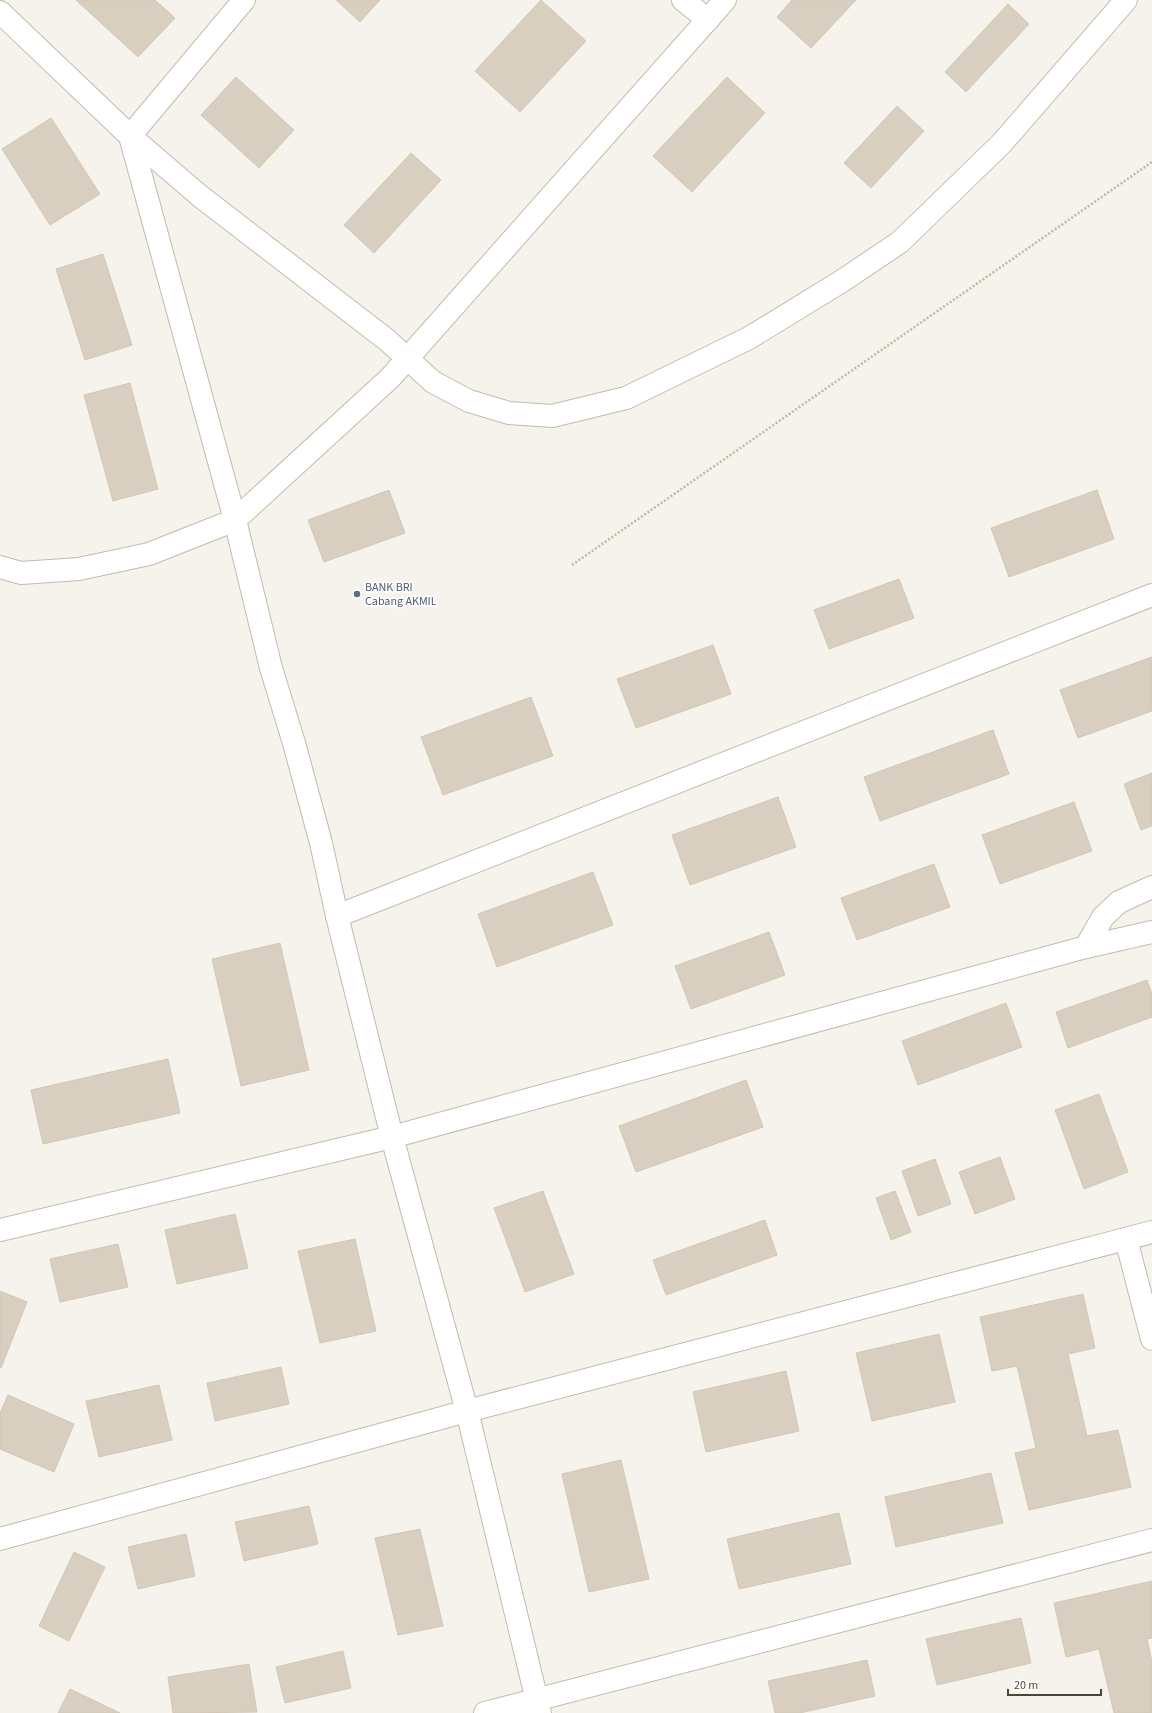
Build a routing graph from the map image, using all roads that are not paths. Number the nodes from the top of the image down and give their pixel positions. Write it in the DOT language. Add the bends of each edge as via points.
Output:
graph roads {
  1 [pos="244,0"];
  2 [pos="683,0"];
  3 [pos="725,0"];
  4 [pos="1126,0"];
  5 [pos="0,12"];
  6 [pos="708,20"];
  7 [pos="130,136"];
  8 [pos="406,359"];
  9 [pos="235,520"];
  10 [pos="0,567"];
  11 [pos="1152,595"];
  12 [pos="1152,887"];
  13 [pos="337,916"];
  14 [pos="1152,932"];
  15 [pos="1086,947"];
  16 [pos="392,1136"];
  17 [pos="0,1230"];
  18 [pos="1152,1232"];
  19 [pos="1126,1239"];
  20 [pos="1152,1340"];
  21 [pos="467,1411"];
  22 [pos="0,1539"];
  23 [pos="1152,1540"];
  24 [pos="538,1706"];
  25 [pos="485,1713"];
  1 -- 7 [label="street"];
  2 -- 6 [label="street"];
  3 -- 6 [label="street"];
  4 -- 8 [label="street" via="1002,143 900,242 749,338 626,398 552,416 509,413 469,401 433,382"];
  5 -- 7 [label="street"];
  6 -- 8 [label="street"];
  7 -- 8 [label="street" via="200,196 387,340"];
  7 -- 9 [label="street"];
  8 -- 9 [label="street" via="390,378"];
  9 -- 10 [label="street" via="148,554 79,569 21,573"];
  9 -- 13 [label="street" via="271,668 321,843"];
  11 -- 13 [label="street"];
  12 -- 15 [label="street" via="1119,902 1104,916"];
  13 -- 16 [label="street"];
  14 -- 15 [label="street"];
  15 -- 16 [label="street"];
  16 -- 17 [label="street"];
  16 -- 21 [label="street"];
  18 -- 19 [label="street"];
  19 -- 20 [label="street"];
  19 -- 21 [label="street"];
  21 -- 22 [label="street"];
  21 -- 24 [label="street"];
  23 -- 24 [label="street"];
  24 -- 25 [label="street"];
}
